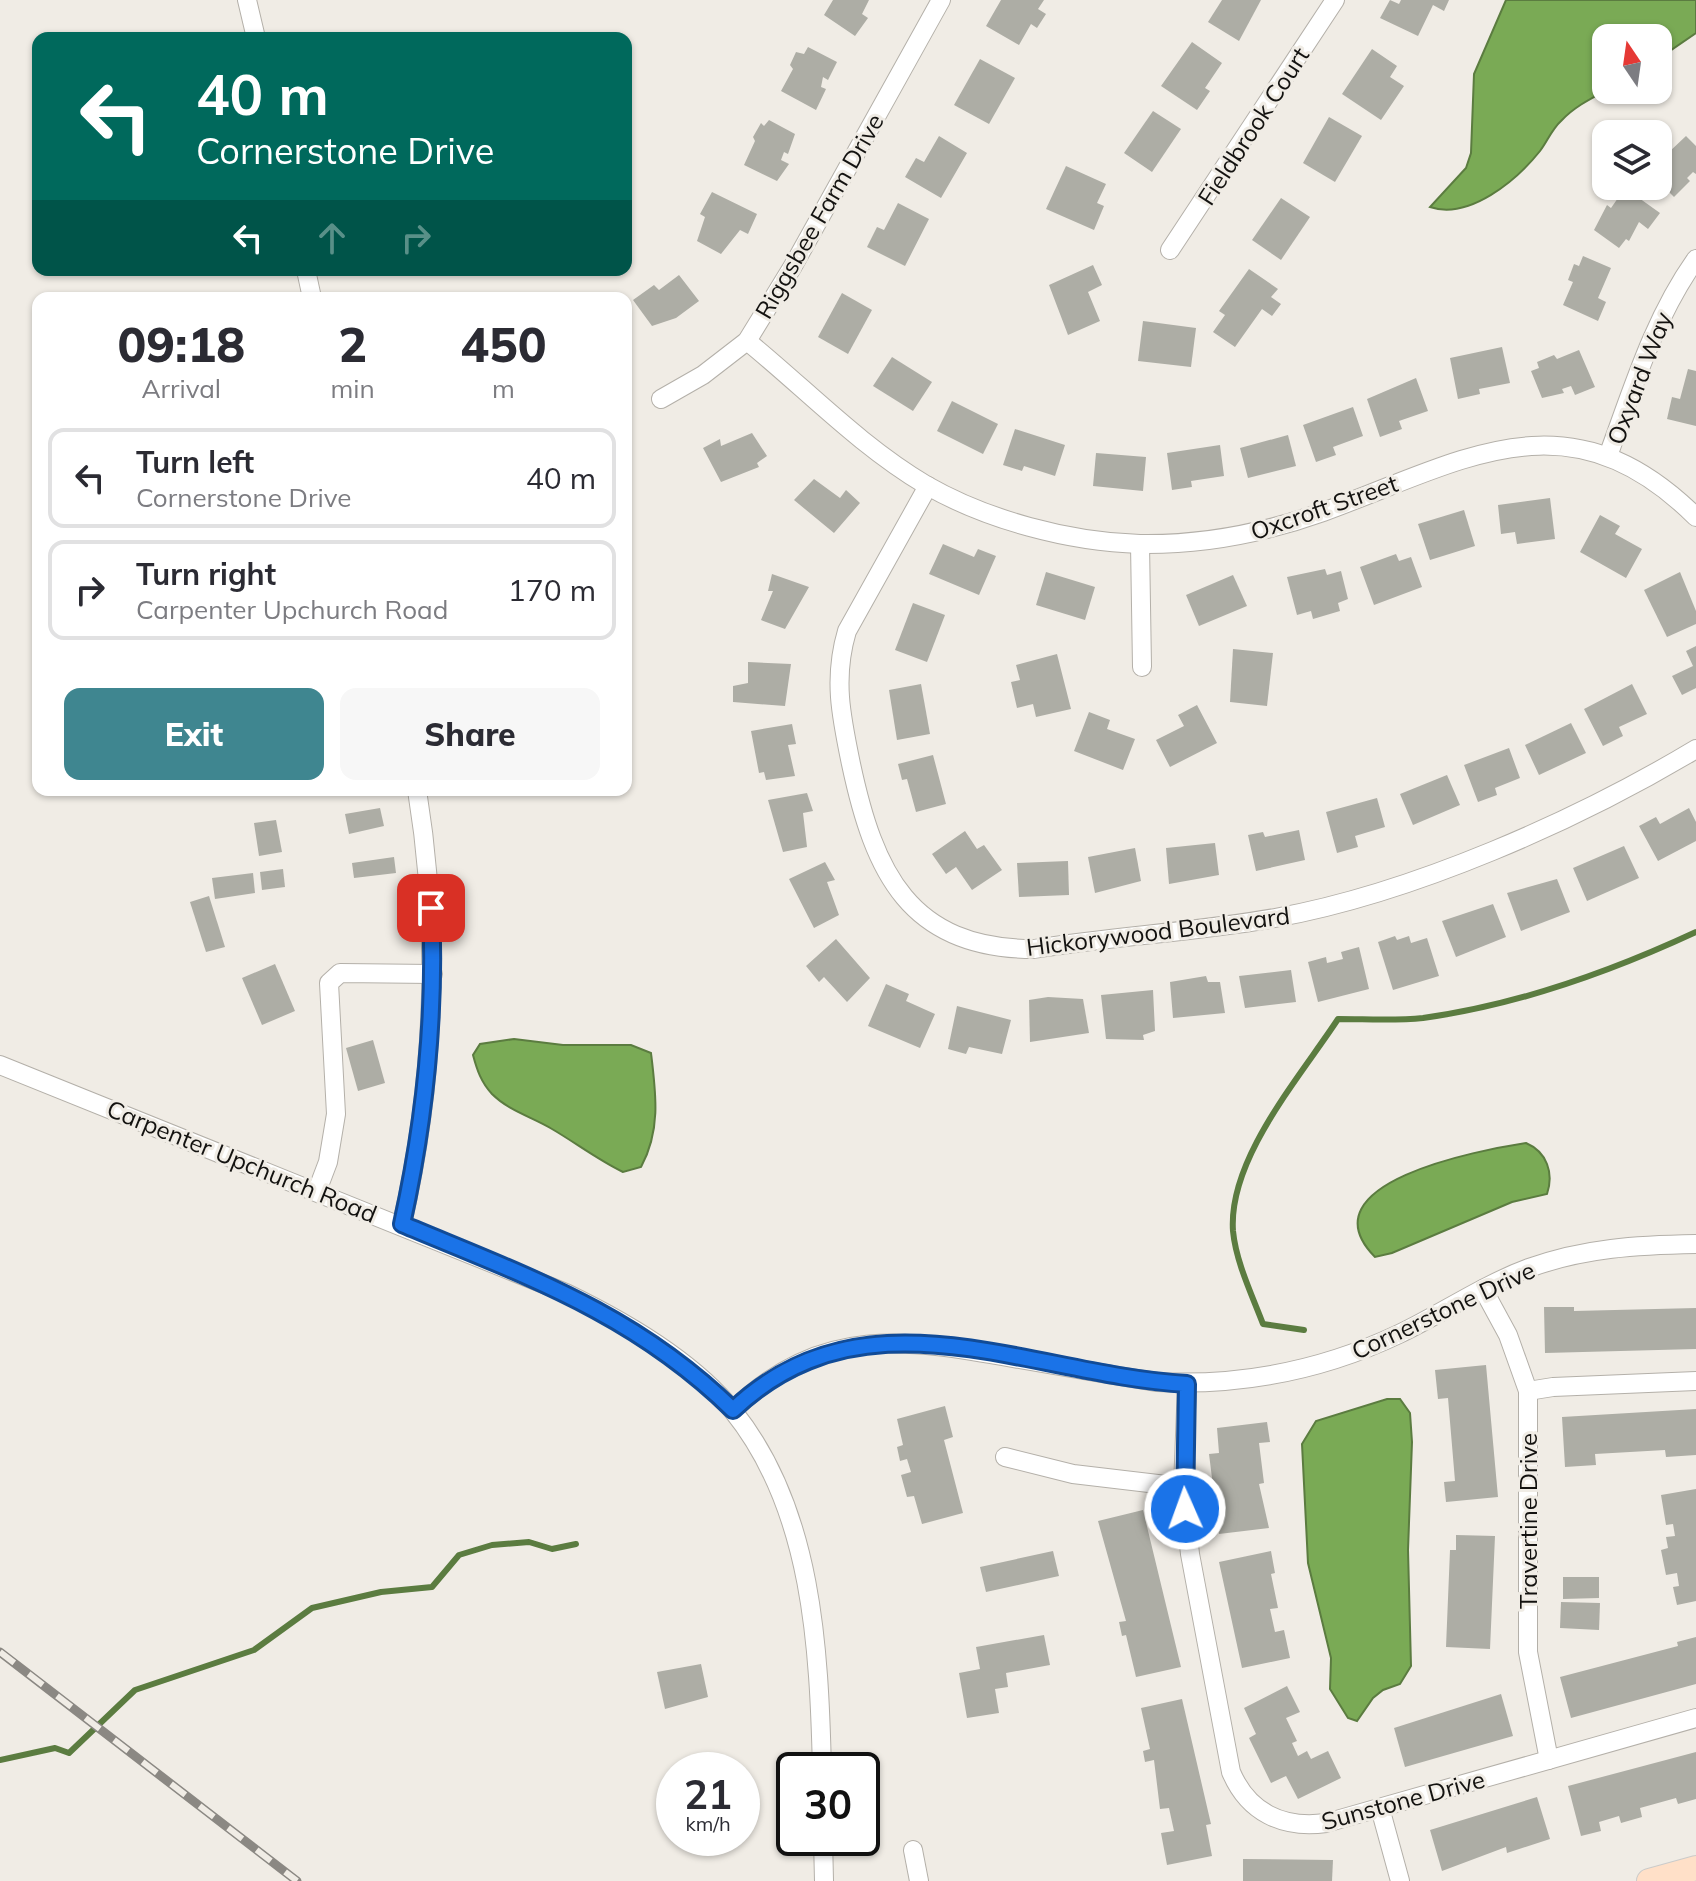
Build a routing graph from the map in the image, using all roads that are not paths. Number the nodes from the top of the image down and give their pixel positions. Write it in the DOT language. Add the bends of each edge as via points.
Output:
graph roads {
  1 [pos="247,0"];
  2 [pos="941,0"];
  3 [pos="1335,0"];
  4 [pos="255,32"];
  5 [pos="1170,250"];
  6 [pos="1696,259"];
  7 [pos="747,341"];
  8 [pos="661,399"];
  9 [pos="1608,456"];
  10 [pos="928,486"];
  11 [pos="1696,517"];
  12 [pos="1140,544"];
  13 [pos="1142,667"];
  14 [pos="1696,749"];
  15 [pos="418,796"];
  16 [pos="433,974"];
  17 [pos="0,1065"];
  18 [pos="317,1191"];
  19 [pos="402,1224"];
  20 [pos="1696,1244"];
  21 [pos="1483,1289"];
  22 [pos="1696,1381"];
  23 [pos="1187,1384"];
  24 [pos="1528,1391"];
  25 [pos="733,1410"];
  26 [pos="1005,1457"];
  27 [pos="1183,1487"];
  28 [pos="1696,1718"];
  29 [pos="821,1752"];
  30 [pos="1549,1760"];
  31 [pos="1380,1808"];
  32 [pos="913,1850"];
  33 [pos="823,1856"];
  34 [pos="1696,1868"];
  35 [pos="824,1881"];
  36 [pos="919,1881"];
  37 [pos="1400,1881"];
  38 [pos="1649,1881"];
  1 -- 4 [label="street"];
  2 -- 7 [label="street, Riggsbee Farm Drive"];
  3 -- 5 [label="street, Fieldbrook Court"];
  6 -- 9 [label="street, Oxyard Way" via="1656,328"];
  7 -- 8 [label="street, Riggsbee Farm Drive"];
  7 -- 10 [label="street, Oxcroft Street" via="856,434"];
  9 -- 11 [label="street, Oxcroft Street" via="1666,489"];
  9 -- 12 [label="street, Oxcroft Street" via="1511,446 1466,456 1283,525 1240,536"];
  10 -- 12 [label="street, Oxcroft Street" via="1032,526"];
  10 -- 14 [label="street, Hickorywood Boulevard" via="847,631 838,701 862,812 884,871 928,918 968,939 1034,949 1301,912 1386,889 1526,835 1636,784"];
  12 -- 13 [label="street"];
  15 -- 16 [label="street" via="427,852"];
  16 -- 18 [label="street" via="340,973 329,983 336,1114 331,1153"];
  16 -- 19 [label="street" via="426,1094"];
  17 -- 18 [label="street, Carpenter Upchurch Road"];
  18 -- 19 [label="street, Carpenter Upchurch Road"];
  19 -- 25 [label="street, Carpenter Upchurch Road" via="603,1311 644,1336"];
  20 -- 21 [label="street, Cornerstone Drive" via="1625,1246 1572,1255"];
  21 -- 23 [label="street, Cornerstone Drive" via="1401,1333 1342,1357 1280,1374"];
  21 -- 24 [label="street, Travertine Drive" via="1508,1335"];
  22 -- 24 [label="street"];
  23 -- 25 [label="street, Cornerstone Drive" via="930,1343 875,1343 788,1368 762,1382"];
  23 -- 27 [label="street, Sunstone Drive"];
  24 -- 30 [label="street, Travertine Drive" via="1528,1652"];
  25 -- 29 [label="street, Carpenter Upchurch Road" via="760,1450 797,1543 815,1638"];
  26 -- 27 [label="street" via="1073,1474"];
  27 -- 31 [label="street, Sunstone Drive" via="1190,1554 1226,1751 1238,1789 1264,1814 1305,1826"];
  28 -- 30 [label="street, Sunstone Drive"];
  30 -- 31 [label="street, Sunstone Drive"];
  31 -- 37 [label="street"];
  32 -- 36 [label="street"];
  33 -- 35 [label="street"];
  34 -- 38 [label="main road"];
}
